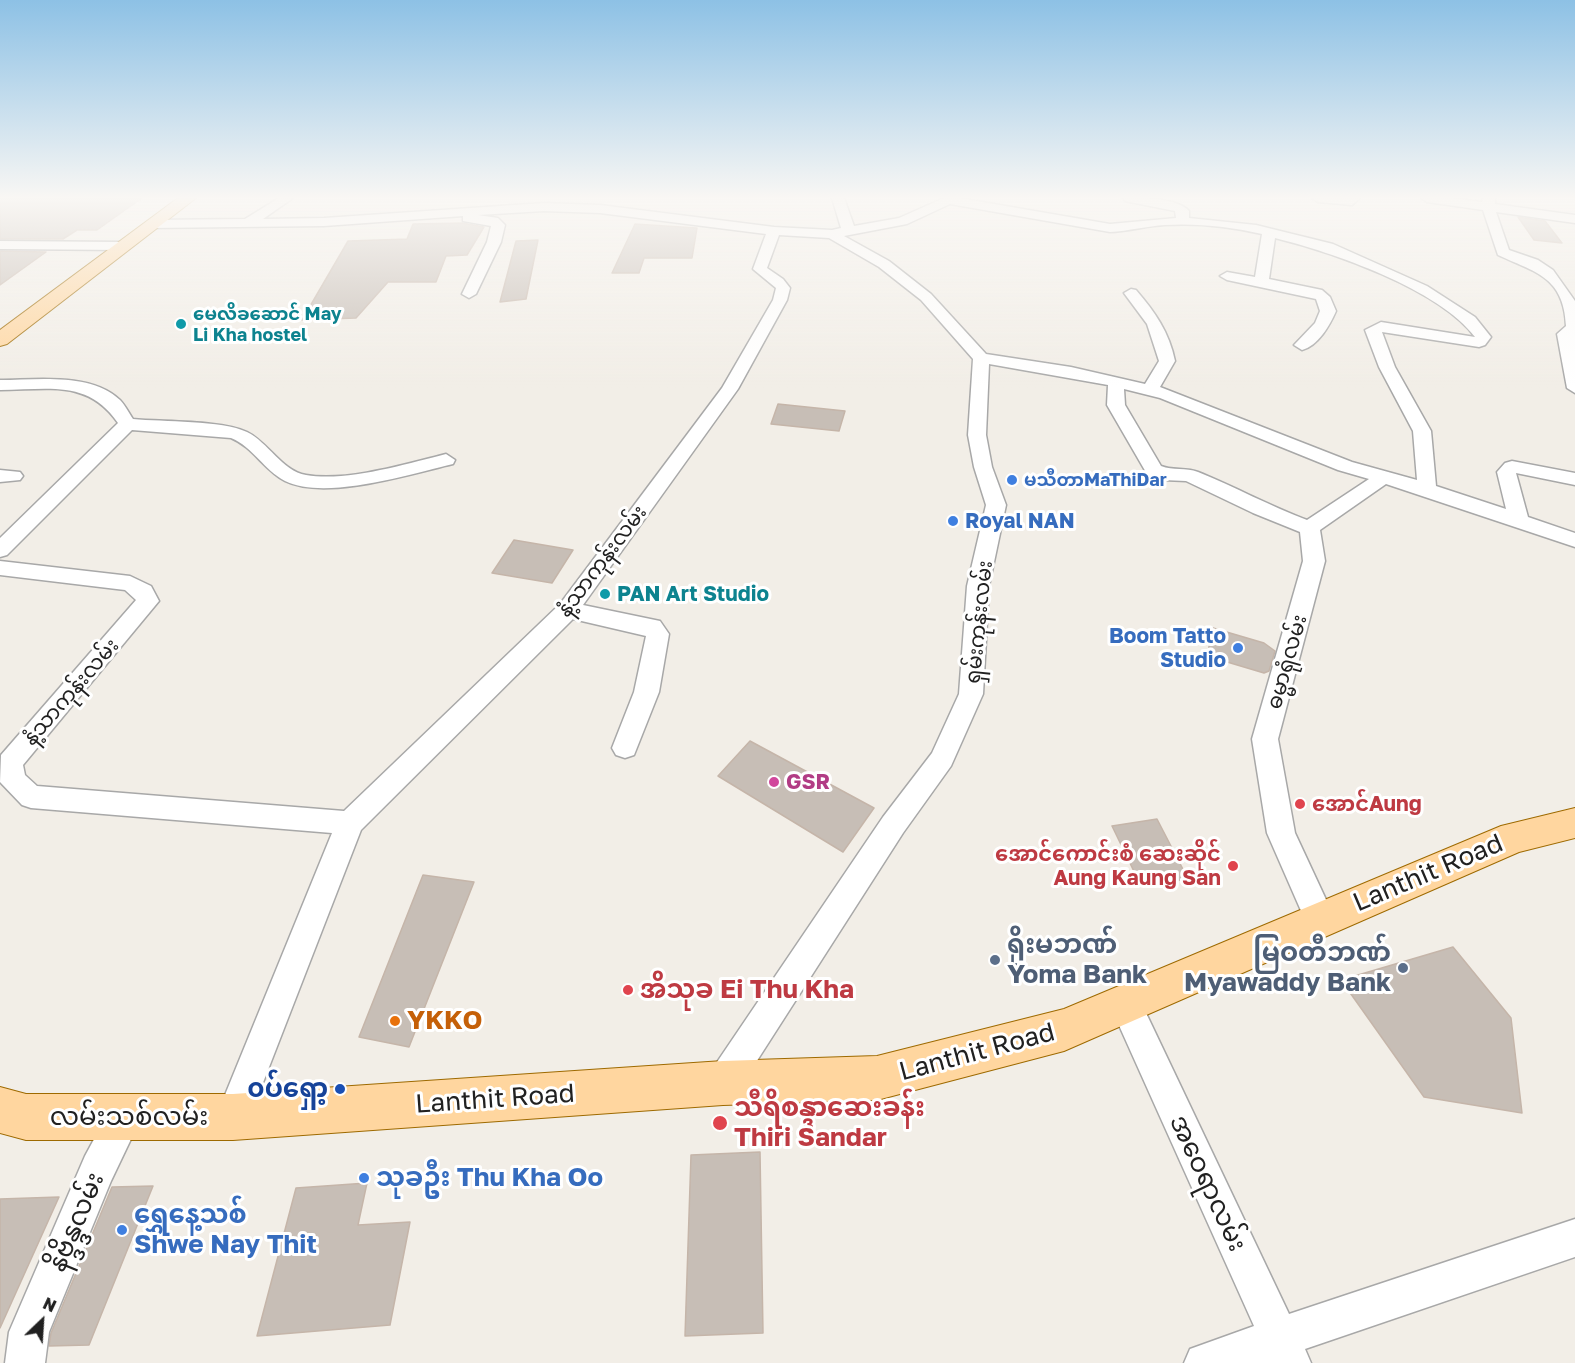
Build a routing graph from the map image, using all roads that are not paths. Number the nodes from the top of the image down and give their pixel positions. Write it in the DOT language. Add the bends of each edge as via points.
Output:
graph roads {
  1 [pos="103,262"];
  2 [pos="485,262"];
  3 [pos="763,262"];
  4 [pos="881,262"];
  5 [pos="1264,262"];
  6 [pos="1362,262"];
  7 [pos="1522,262"];
  8 [pos="1227,276"];
  9 [pos="1261,282"];
  10 [pos="1131,293"];
  11 [pos="469,294"];
  12 [pos="0,340"];
  13 [pos="1302,345"];
  14 [pos="981,358"];
  15 [pos="1116,383"];
  16 [pos="0,385"];
  17 [pos="1575,388"];
  18 [pos="1150,390"];
  19 [pos="128,424"];
  20 [pos="446,460"];
  21 [pos="1383,477"];
  22 [pos="1575,479"];
  23 [pos="1427,489"];
  24 [pos="1520,523"];
  25 [pos="1310,528"];
  26 [pos="1575,540"];
  27 [pos="0,550"];
  28 [pos="0,568"];
  29 [pos="568,610"];
  30 [pos="626,748"];
  31 [pos="350,823"];
  32 [pos="1575,823"];
  33 [pos="1320,919"];
  34 [pos="1125,1003"];
  35 [pos="723,1083"];
  36 [pos="124,1118"];
  37 [pos="233,1118"];
  38 [pos="9,1120"];
  39 [pos="1575,1238"];
  40 [pos="1285,1351"];
  41 [pos="25,1363"];
  42 [pos="1204,1363"];
  1 -- 12 [label="main road"];
  2 -- 11 [label="street"];
  3 -- 29 [label="street, နံ့သာကုန်းလမ်း" via="760,269 765,276 779,281 783,288 780,300 730,389"];
  4 -- 14 [label="street" via="926,297"];
  5 -- 9 [label="street"];
  6 -- 23 [label="street" via="1406,281 1470,320 1483,336 1479,342 1381,327 1373,330 1387,367 1422,431"];
  7 -- 17 [label="street" via="1543,268 1554,278 1575,319 1574,328 1565,334"];
  8 -- 9 [label="street"];
  9 -- 13 [label="street" via="1323,297 1328,311 1322,325"];
  10 -- 18 [label="street" via="1156,326 1167,361"];
  14 -- 15 [label="street"];
  14 -- 35 [label="street, ရှမ်းကုန်းလမ်း" via="977,435 996,505 978,586 971,694 942,759 893,825"];
  15 -- 18 [label="street"];
  15 -- 25 [label="street" via="1116,405 1154,470 1190,475"];
  16 -- 19 [label="street" via="97,392 114,404"];
  18 -- 21 [label="street"];
  19 -- 20 [label="street" via="234,433 247,438 292,477 307,483"];
  19 -- 27 [label="street"];
  21 -- 23 [label="street"];
  21 -- 25 [label="street"];
  22 -- 24 [label="street" via="1508,469"];
  23 -- 24 [label="street"];
  24 -- 26 [label="street"];
  25 -- 33 [label="street, ဓမ္မာရုံလမ်း" via="1314,561 1265,739 1281,833"];
  28 -- 31 [label="street, နံ့သာကုန်းလမ်း" via="130,583 143,591 148,601 10,762 12,780 31,797"];
  29 -- 30 [label="street" via="652,627 658,633 646,700"];
  29 -- 31 [label="street, နံ့သာကုန်းလမ်း"];
  31 -- 37 [label="street, နံ့သာကုန်းလမ်း"];
  32 -- 33 [label="main road, Lanthit Road" via="1514,837"];
  33 -- 34 [label="main road, Lanthit Road"];
  34 -- 35 [label="main road, Lanthit Road" via="1064,1030 877,1078"];
  34 -- 40 [label="street, အဝေရာလမ်း"];
  35 -- 37 [label="main road, Lanthit Road"];
  36 -- 37 [label="main road, လမ်းသစ်လမ်း"];
  36 -- 38 [label="main road, လမ်းသစ်လမ်း"];
  36 -- 41 [label="street, နိဗ္ဒိန္ဒလမ်း" via="98,1169 29,1332"];
  39 -- 40 [label="street"];
  40 -- 42 [label="street"];
}
